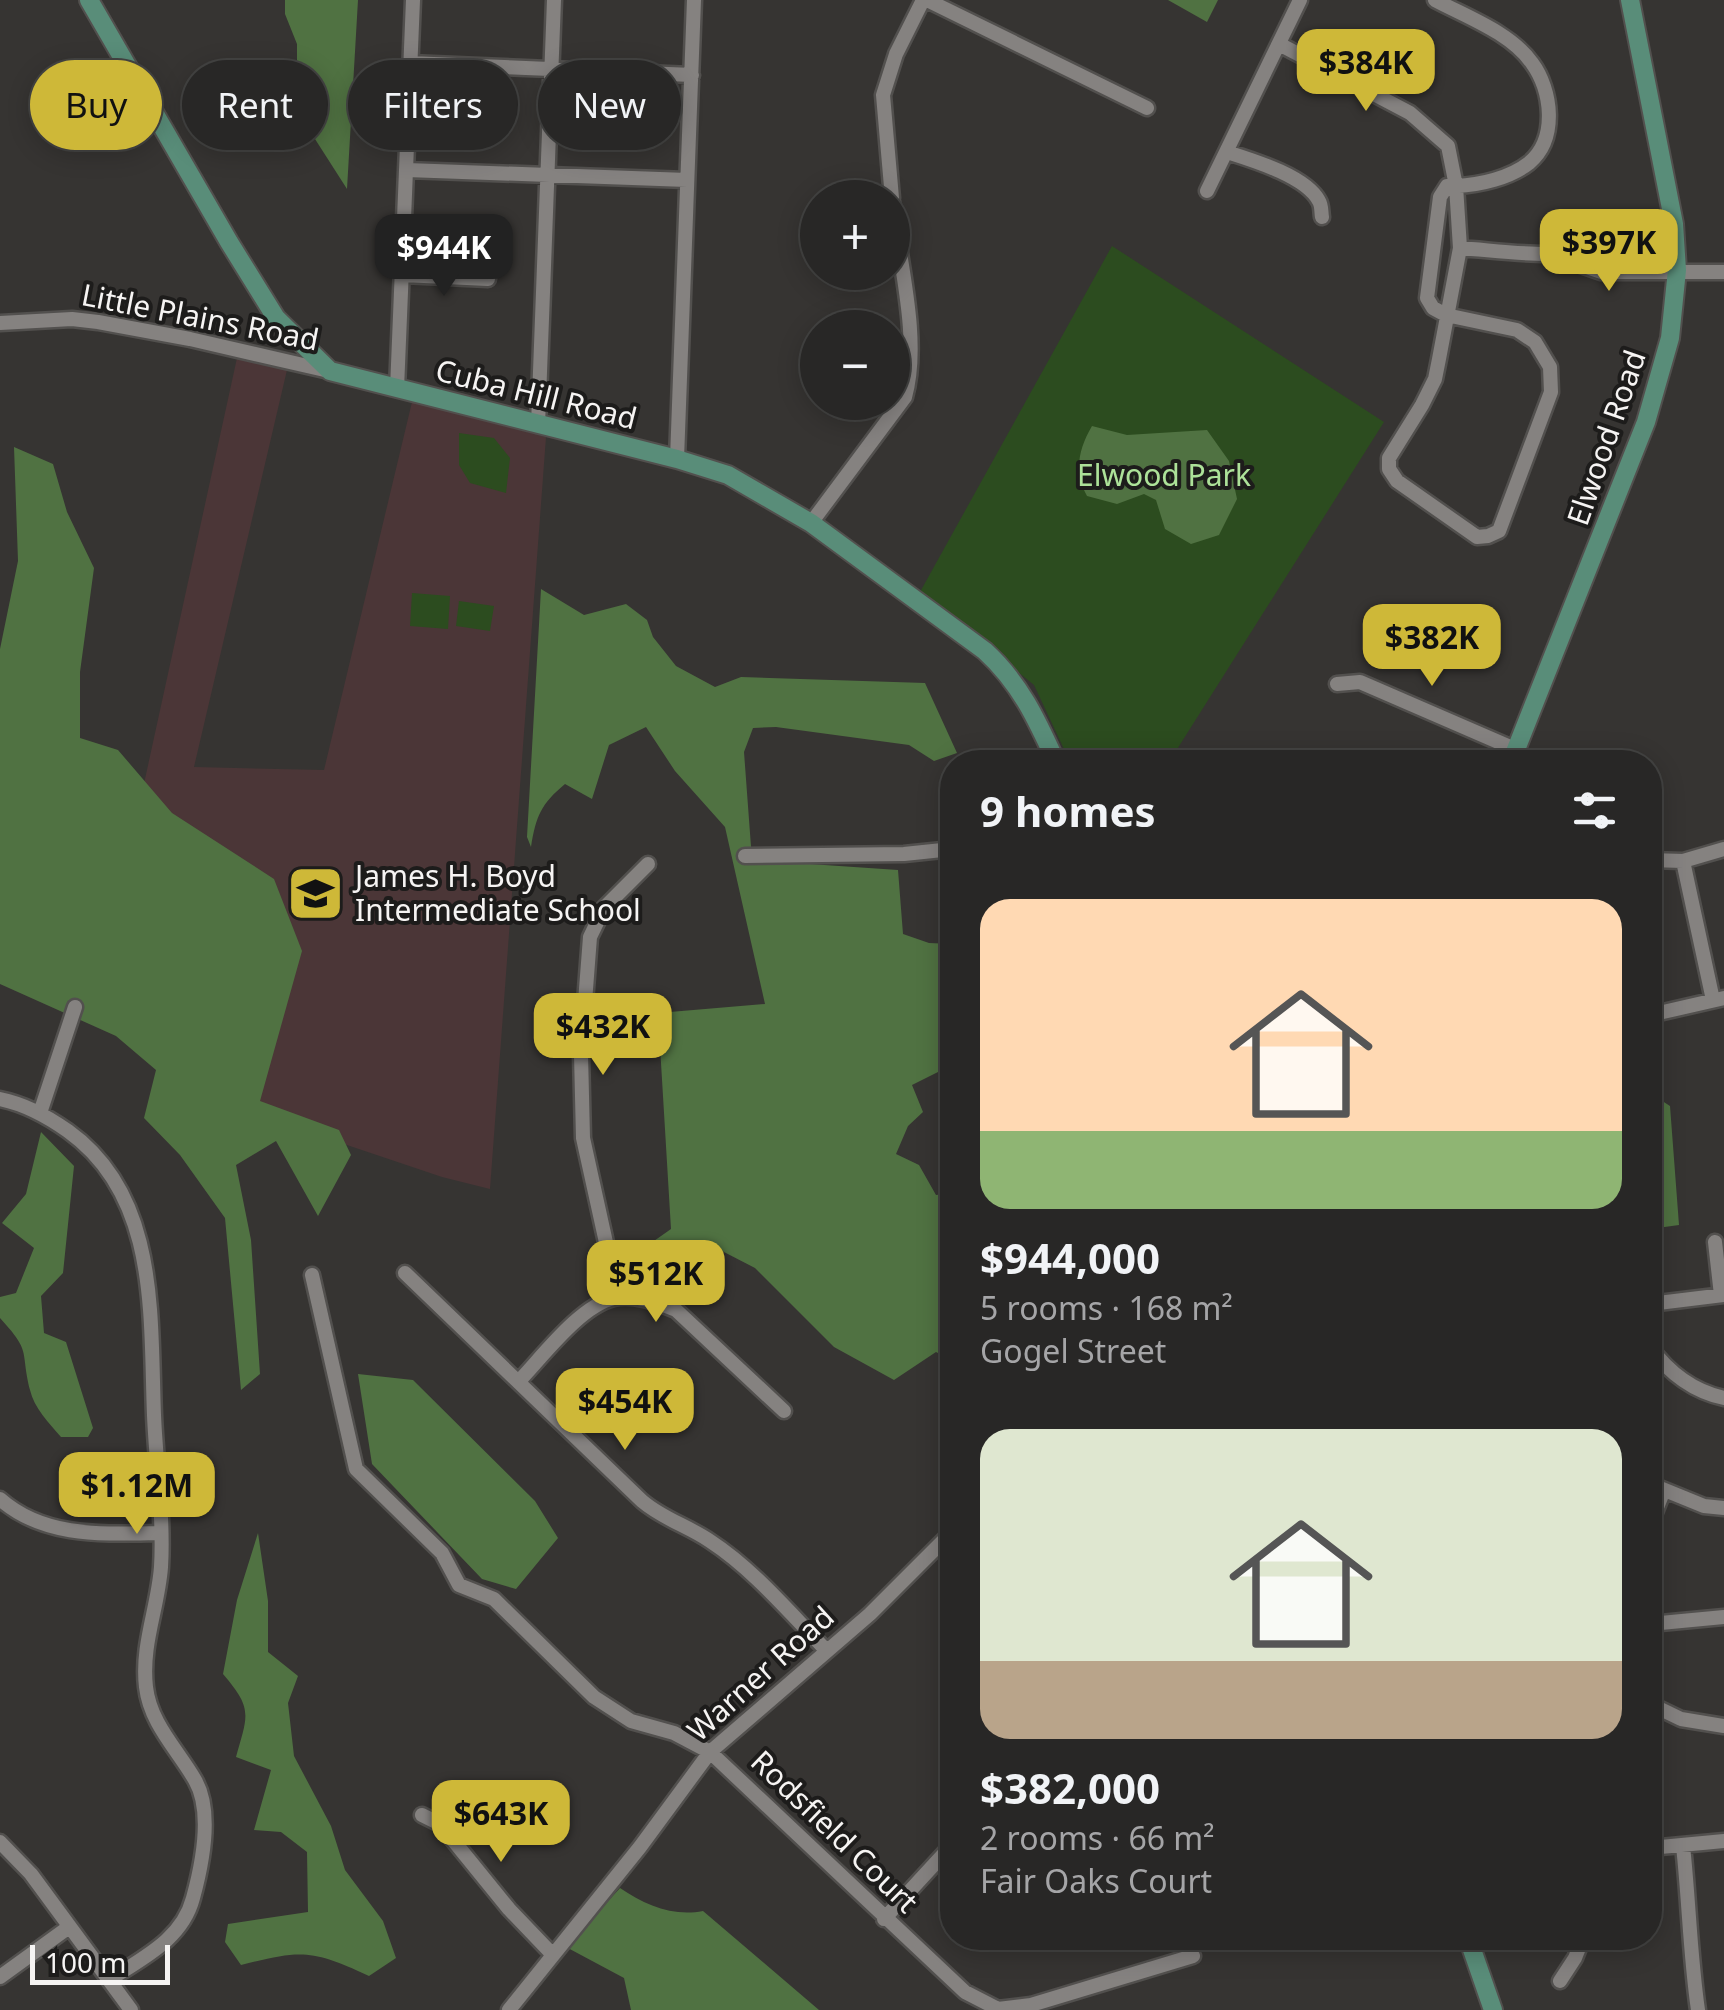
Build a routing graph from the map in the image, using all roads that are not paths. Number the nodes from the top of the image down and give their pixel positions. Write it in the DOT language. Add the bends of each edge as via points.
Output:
graph roads {
  1 [pos="88,0"];
  2 [pos="412,0"];
  3 [pos="554,0"];
  4 [pos="694,0"];
  5 [pos="925,0"];
  6 [pos="1300,0"];
  7 [pos="1436,0"];
  8 [pos="1630,0"];
  9 [pos="1279,44"];
  10 [pos="410,60"];
  11 [pos="552,60"];
  12 [pos="681,75"];
  13 [pos="692,75"];
  14 [pos="1148,108"];
  15 [pos="408,150"];
  16 [pos="549,150"];
  17 [pos="1227,152"];
  18 [pos="407,170"];
  19 [pos="548,174"];
  20 [pos="687,180"];
  21 [pos="890,180"];
  22 [pos="1456,186"];
  23 [pos="1207,191"];
  24 [pos="1322,217"];
  25 [pos="1460,248"];
  26 [pos="1548,254"];
  27 [pos="1677,270"];
  28 [pos="1724,272"];
  29 [pos="403,275"];
  30 [pos="488,280"];
  31 [pos="903,290"];
  32 [pos="1446,315"];
  33 [pos="0,323"];
  34 [pos="330,371"];
  35 [pos="397,389"];
  36 [pos="538,426"];
  37 [pos="678,458"];
  38 [pos="811,523"];
  39 [pos="1337,684"];
  40 [pos="1051,750"];
  41 [pos="1502,750"];
  42 [pos="1516,750"];
  43 [pos="1724,849"];
  44 [pos="940,850"];
  45 [pos="744,856"];
  46 [pos="1662,860"];
  47 [pos="1683,861"];
  48 [pos="648,864"];
  49 [pos="1719,999"];
  50 [pos="75,1007"];
  51 [pos="1662,1013"];
  52 [pos="0,1099"];
  53 [pos="40,1113"];
  54 [pos="1715,1242"];
  55 [pos="405,1272"];
  56 [pos="312,1275"];
  57 [pos="1723,1295"];
  58 [pos="618,1297"];
  59 [pos="1662,1303"];
  60 [pos="1662,1361"];
  61 [pos="519,1381"];
  62 [pos="1724,1398"];
  63 [pos="784,1410"];
  64 [pos="1662,1489"];
  65 [pos="0,1499"];
  66 [pos="1724,1508"];
  67 [pos="159,1532"];
  68 [pos="940,1544"];
  69 [pos="1724,1617"];
  70 [pos="1662,1623"];
  71 [pos="825,1649"];
  72 [pos="1662,1710"];
  73 [pos="1721,1728"];
  74 [pos="710,1752"];
  75 [pos="422,1815"];
  76 [pos="1724,1841"];
  77 [pos="0,1842"];
  78 [pos="1683,1846"];
  79 [pos="1662,1847"];
  80 [pos="940,1858"];
  81 [pos="884,1919"];
  82 [pos="69,1927"];
  83 [pos="1472,1950"];
  84 [pos="1579,1950"];
  85 [pos="553,1955"];
  86 [pos="1193,1956"];
  87 [pos="0,1978"];
  88 [pos="109,1980"];
  89 [pos="1560,1981"];
  90 [pos="131,2010"];
  91 [pos="509,2010"];
  92 [pos="1494,2010"];
  93 [pos="1698,2010"];
  1 -- 34 [label="main road, Cuba Hill Road" via="276,318"];
  2 -- 10 [label="street"];
  3 -- 11 [label="street"];
  4 -- 13 [label="street"];
  5 -- 14 [label="street"];
  5 -- 21 [label="street" via="882,95"];
  6 -- 9 [label="street"];
  7 -- 22 [label="street" via="1508,40 1532,62 1547,94 1549,120 1531,162 1481,184"];
  8 -- 27 [label="main road, Elwood Road" via="1668,182"];
  9 -- 17 [label="street"];
  9 -- 22 [label="street" via="1410,112 1448,146"];
  12 -- 13 [label="street"];
  13 -- 20 [label="street"];
  15 -- 18 [label="street"];
  16 -- 19 [label="street"];
  17 -- 23 [label="street"];
  17 -- 24 [label="street" via="1297,182 1319,200"];
  18 -- 19 [label="street"];
  18 -- 29 [label="street"];
  19 -- 20 [label="street"];
  19 -- 36 [label="street"];
  20 -- 37 [label="street"];
  22 -- 25 [label="street"];
  22 -- 32 [label="street" via="1446,186 1440,197 1427,298"];
  25 -- 26 [label="street"];
  25 -- 32 [label="street"];
  26 -- 27 [label="street" via="1601,272"];
  26 -- 27 [label="street" via="1602,249 1660,260"];
  27 -- 28 [label="street"];
  27 -- 42 [label="main road, Elwood Road" via="1670,338 1646,422"];
  29 -- 30 [label="street"];
  29 -- 35 [label="street"];
  31 -- 38 [label="street" via="910,378 905,397"];
  32 -- 32 [label="street" via="1434,379 1389,469 1457,524 1488,536 1499,530 1551,392 1550,367 1517,330"];
  33 -- 34 [label="street, Little Plains Road" via="98,322"];
  34 -- 35 [label="main road, Cuba Hill Road"];
  35 -- 36 [label="main road, Cuba Hill Road"];
  36 -- 37 [label="main road, Cuba Hill Road"];
  37 -- 38 [label="main road, Cuba Hill Road" via="728,475"];
  38 -- 40 [label="main road, Cuba Hill Road" via="986,651 1006,670"];
  39 -- 41 [label="street" via="1360,682"];
  43 -- 47 [label="street"];
  44 -- 45 [label="street"];
  46 -- 47 [label="street"];
  47 -- 49 [label="street"];
  48 -- 58 [label="street" via="604,908 590,937 581,1054 582,1138"];
  49 -- 51 [label="street"];
  50 -- 53 [label="street"];
  52 -- 53 [label="street"];
  53 -- 67 [label="street" via="103,1162 119,1183 141,1240"];
  54 -- 57 [label="street"];
  55 -- 61 [label="street"];
  56 -- 74 [label="street, Rodsfield Court" via="356,1469 442,1553 459,1584 494,1598 594,1697 632,1721"];
  57 -- 59 [label="street"];
  58 -- 61 [label="street" via="591,1308"];
  58 -- 63 [label="street" via="676,1310"];
  60 -- 62 [label="street" via="1676,1377"];
  61 -- 71 [label="street" via="642,1501 728,1554"];
  64 -- 66 [label="street"];
  65 -- 67 [label="street" via="56,1528"];
  67 -- 88 [label="street" via="146,1692 196,1781 202,1833 193,1900 182,1924"];
  68 -- 71 [label="street, Warner Road"];
  69 -- 70 [label="street"];
  71 -- 74 [label="street, Warner Road"];
  72 -- 73 [label="street"];
  74 -- 81 [label="street, Rodsfield Court"];
  74 -- 85 [label="street, Warner Road"];
  75 -- 85 [label="street" via="440,1824"];
  76 -- 78 [label="street"];
  77 -- 82 [label="street"];
  78 -- 79 [label="street"];
  78 -- 93 [label="street"];
  80 -- 81 [label="street"];
  81 -- 86 [label="street, Rodsfield Court" via="965,1992 998,2009"];
  82 -- 87 [label="street"];
  82 -- 88 [label="street"];
  83 -- 92 [label="main road"];
  84 -- 89 [label="street"];
  85 -- 91 [label="street, Warner Road"];
  88 -- 90 [label="street"];
}
